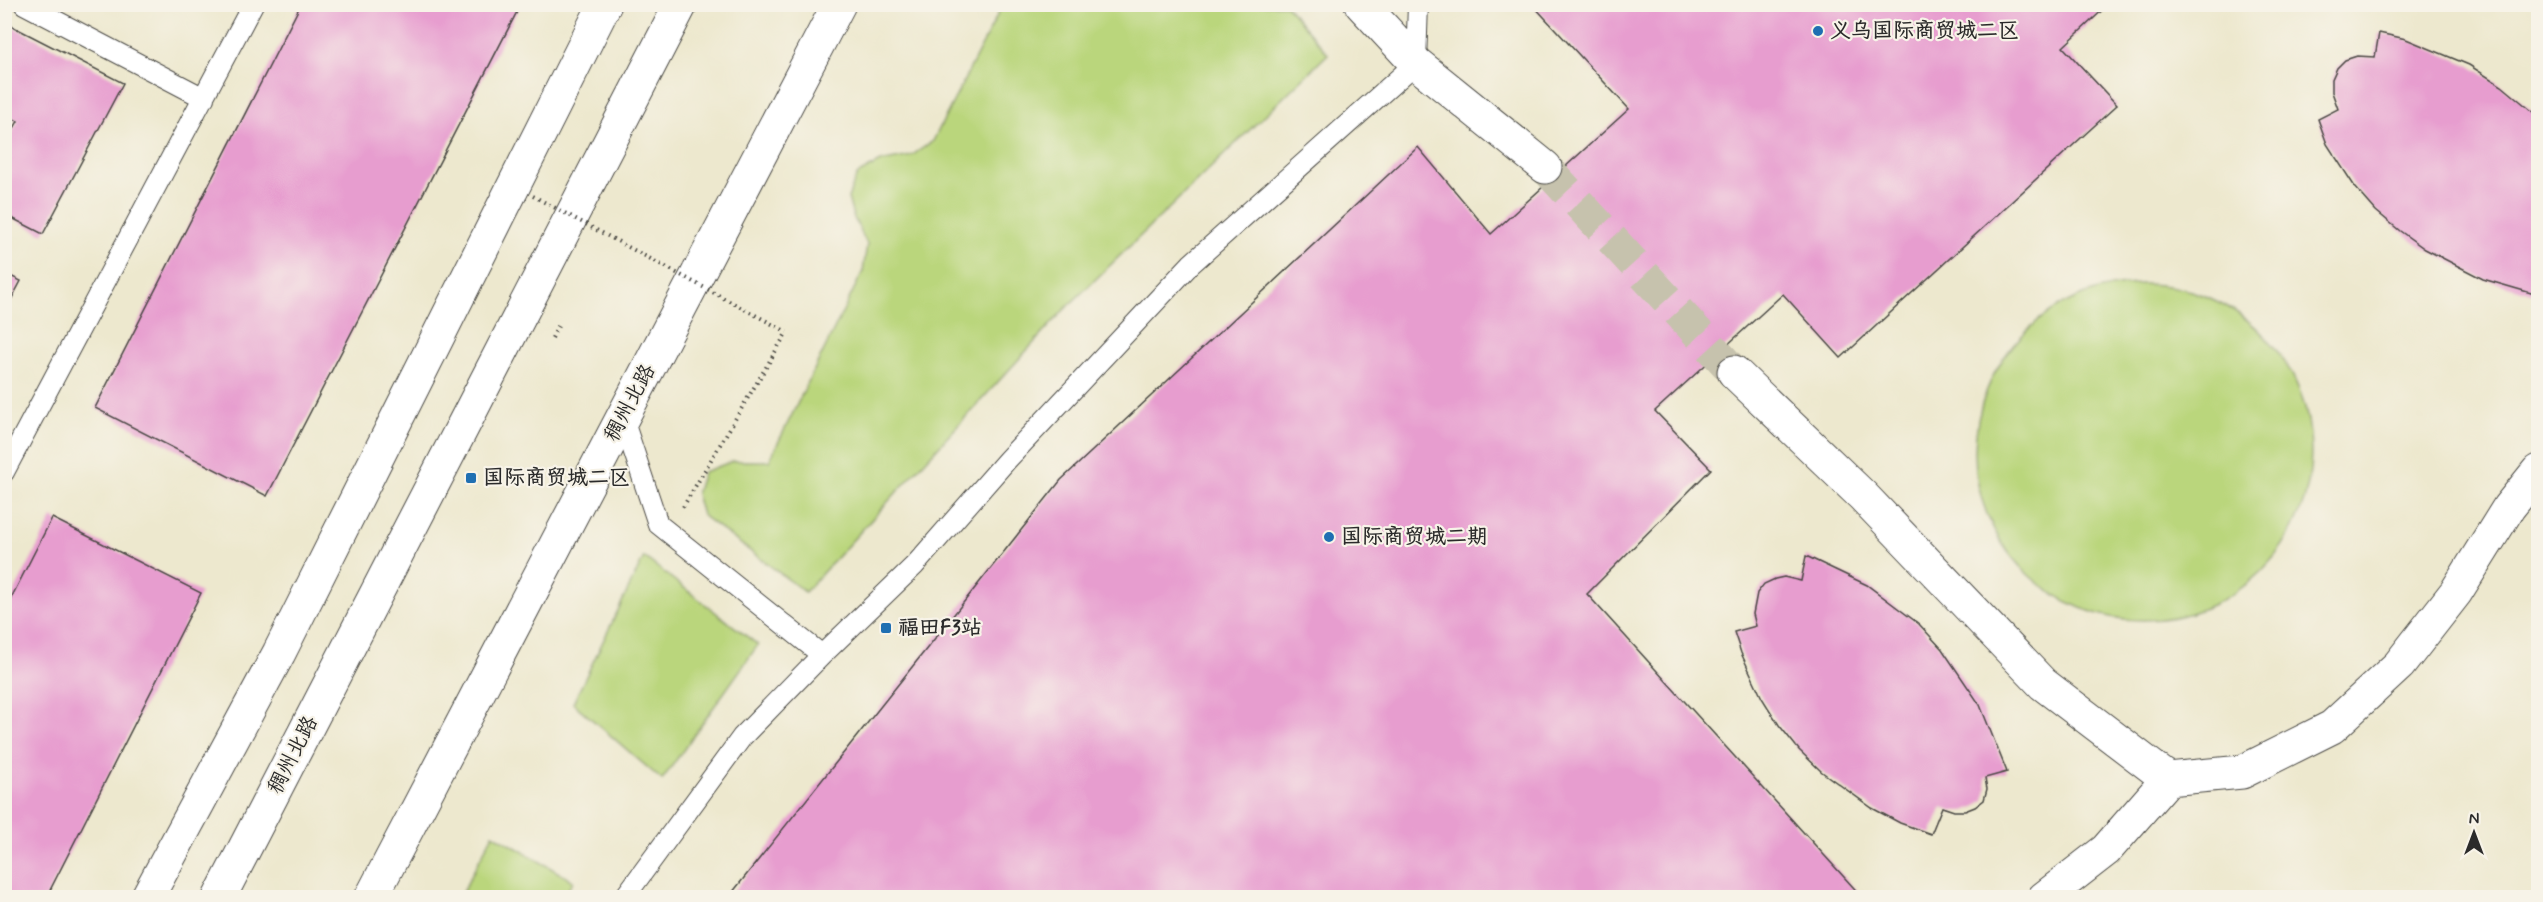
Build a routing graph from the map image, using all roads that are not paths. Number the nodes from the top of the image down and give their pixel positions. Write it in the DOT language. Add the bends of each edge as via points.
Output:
graph roads {
  1 [pos="24,4"];
  2 [pos="253,4"];
  3 [pos="605,4"];
  4 [pos="681,4"];
  5 [pos="839,4"];
  6 [pos="1361,4"];
  7 [pos="1418,4"];
  8 [pos="1416,63"];
  9 [pos="204,98"];
  10 [pos="1545,167"];
  11 [pos="1734,372"];
  12 [pos="622,419"];
  13 [pos="2538,471"];
  14 [pos="4,472"];
  15 [pos="822,655"];
  16 [pos="2168,780"];
  17 [pos="147,897"];
  18 [pos="219,897"];
  19 [pos="371,897"];
  20 [pos="624,897"];
  21 [pos="2044,897"];
  1 -- 9 [label="lane"];
  2 -- 9 [label="lane"];
  3 -- 17 [label="street" via="285,643"];
  4 -- 18 [label="street, 稠州北路"];
  5 -- 12 [label="street, 稠州北路"];
  6 -- 8 [label="street"];
  7 -- 8 [label="lane"];
  8 -- 10 [label="street"];
  8 -- 15 [label="lane" via="1191,264 1006,460 915,565"];
  9 -- 14 [label="lane"];
  11 -- 16 [label="street" via="1863,496 2043,684"];
  12 -- 15 [label="lane" via="658,524"];
  12 -- 19 [label="street, 稠州北路"];
  13 -- 16 [label="street" via="2509,507 2456,591 2399,665 2332,727 2242,772"];
  15 -- 20 [label="lane" via="742,737"];
  16 -- 21 [label="street" via="2106,850"];
}
